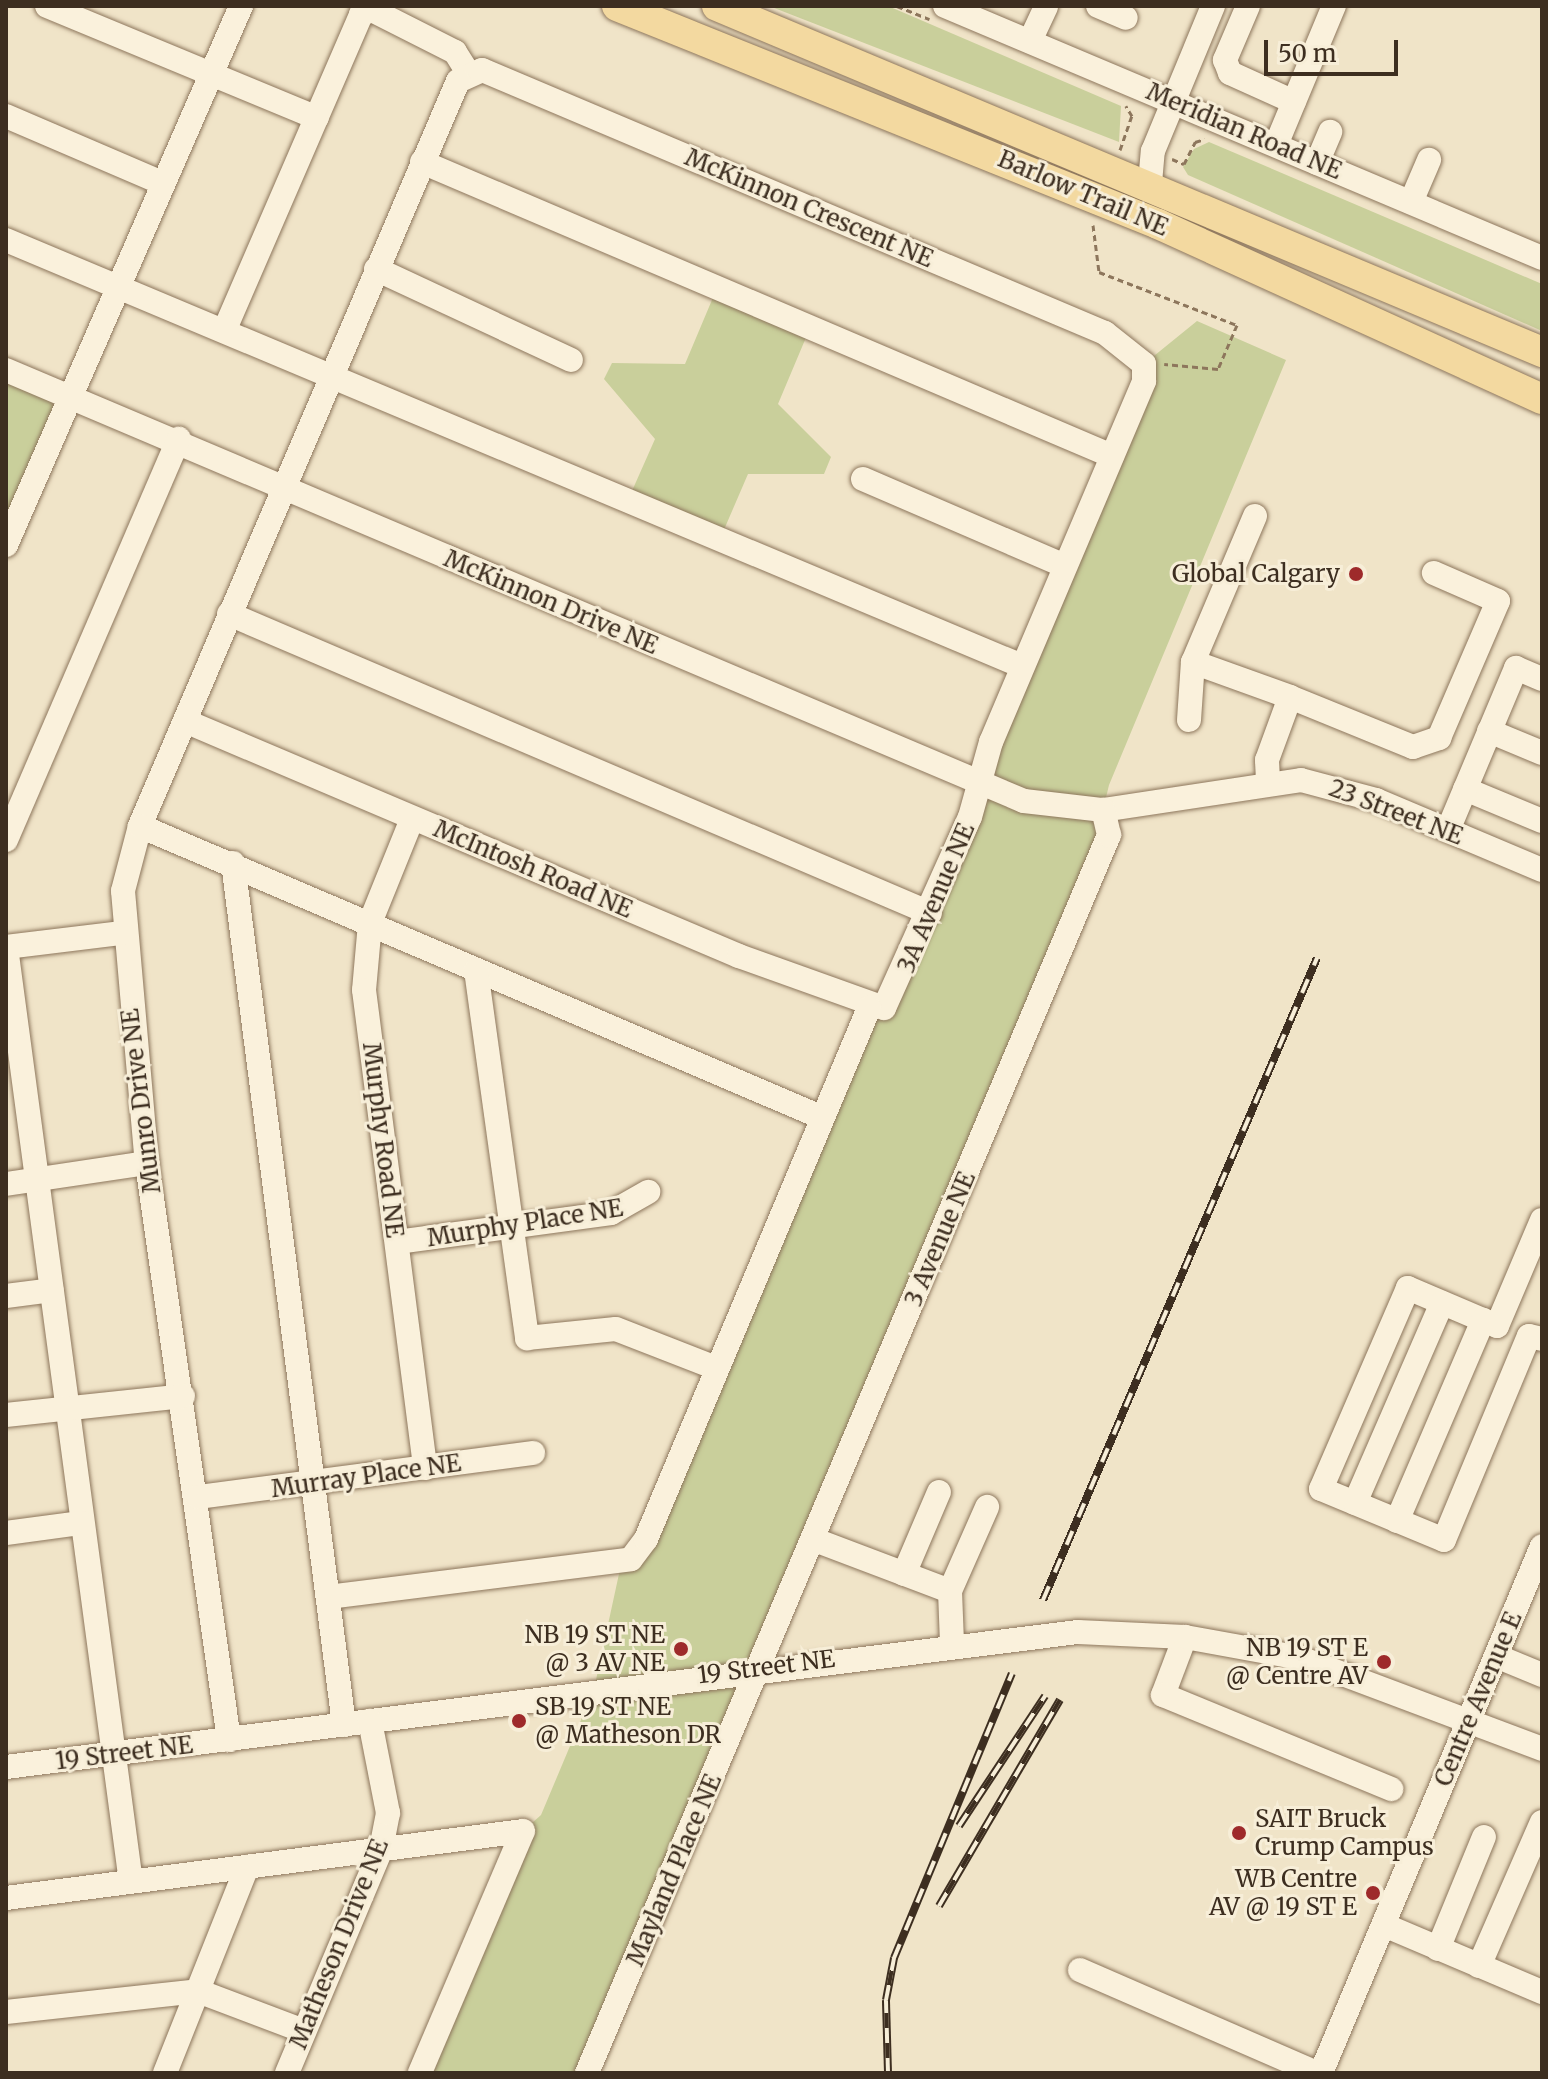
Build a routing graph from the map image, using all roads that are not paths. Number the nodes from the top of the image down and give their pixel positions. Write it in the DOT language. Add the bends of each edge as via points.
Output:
graph roads {
  1 [pos="47,6"];
  2 [pos="241,6"];
  3 [pos="617,6"];
  4 [pos="717,6"];
  5 [pos="1046,6"];
  6 [pos="1098,6"];
  7 [pos="1213,6"];
  8 [pos="1248,6"];
  9 [pos="1334,6"];
  10 [pos="942,15"];
  11 [pos="1126,18"];
  12 [pos="1030,41"];
  13 [pos="468,73"];
  14 [pos="209,74"];
  15 [pos="1173,101"];
  16 [pos="1294,102"];
  17 [pos="6,116"];
  18 [pos="317,118"];
  19 [pos="1330,132"];
  20 [pos="1276,145"];
  21 [pos="1429,160"];
  22 [pos="422,162"];
  23 [pos="1317,163"];
  24 [pos="160,182"];
  25 [pos="1150,183"];
  26 [pos="1411,202"];
  27 [pos="1158,224"];
  28 [pos="6,240"];
  29 [pos="1542,258"];
  30 [pos="376,269"];
  31 [pos="118,288"];
  32 [pos="225,329"];
  33 [pos="1542,352"];
  34 [pos="571,360"];
  35 [pos="6,370"];
  36 [pos="331,374"];
  37 [pos="70,397"];
  38 [pos="1542,399"];
  39 [pos="179,439"];
  40 [pos="1112,456"];
  41 [pos="863,479"];
  42 [pos="283,488"];
  43 [pos="1255,516"];
  44 [pos="6,545"];
  45 [pos="1063,565"];
  46 [pos="1434,573"];
  47 [pos="229,614"];
  48 [pos="1193,662"];
  49 [pos="1022,666"];
  50 [pos="1542,679"];
  51 [pos="1290,697"];
  52 [pos="1189,720"];
  53 [pos="185,721"];
  54 [pos="1489,731"];
  55 [pos="1542,753"];
  56 [pos="1268,780"];
  57 [pos="979,783"];
  58 [pos="1465,789"];
  59 [pos="1103,810"];
  60 [pos="412,819"];
  61 [pos="1542,821"];
  62 [pos="140,826"];
  63 [pos="1448,830"];
  64 [pos="6,840"];
  65 [pos="233,863"];
  66 [pos="1542,870"];
  67 [pos="930,913"];
  68 [pos="370,923"];
  69 [pos="122,933"];
  70 [pos="6,947"];
  71 [pos="476,970"];
  72 [pos="876,1008"];
  73 [pos="14,1066"];
  74 [pos="821,1117"];
  75 [pos="147,1163"];
  76 [pos="38,1180"];
  77 [pos="6,1184"];
  78 [pos="648,1192"];
  79 [pos="1542,1220"];
  80 [pos="510,1228"];
  81 [pos="397,1242"];
  82 [pos="52,1290"];
  83 [pos="6,1296"];
  84 [pos="1442,1303"];
  85 [pos="1490,1323"];
  86 [pos="1536,1337"];
  87 [pos="716,1368"];
  88 [pos="183,1396"];
  89 [pos="65,1408"];
  90 [pos="6,1415"];
  91 [pos="533,1453"];
  92 [pos="425,1468"];
  93 [pos="315,1483"];
  94 [pos="939,1492"];
  95 [pos="198,1497"];
  96 [pos="1355,1503"];
  97 [pos="987,1507"];
  98 [pos="1397,1521"];
  99 [pos="81,1523"];
  100 [pos="6,1533"];
  101 [pos="815,1540"];
  102 [pos="1542,1546"];
  103 [pos="904,1574"];
  104 [pos="950,1591"];
  105 [pos="328,1597"];
  106 [pos="1185,1637"];
  107 [pos="952,1643"];
  108 [pos="1496,1656"];
  109 [pos="762,1668"];
  110 [pos="1542,1675"];
  111 [pos="1469,1719"];
  112 [pos="370,1721"];
  113 [pos="344,1725"];
  114 [pos="229,1740"];
  115 [pos="1542,1749"];
  116 [pos="112,1756"];
  117 [pos="6,1767"];
  118 [pos="1391,1789"];
  119 [pos="1542,1822"];
  120 [pos="1484,1837"];
  121 [pos="381,1849"];
  122 [pos="247,1867"];
  123 [pos="131,1882"];
  124 [pos="6,1898"];
  125 [pos="1384,1925"];
  126 [pos="1438,1949"];
  127 [pos="1479,1966"];
  128 [pos="1080,1970"];
  129 [pos="198,1991"];
  130 [pos="1542,1992"];
  131 [pos="6,2012"];
  132 [pos="304,2031"];
  133 [pos="165,2073"];
  134 [pos="287,2073"];
  135 [pos="420,2073"];
  136 [pos="587,2073"];
  137 [pos="1319,2073"];
  1 -- 14 [label="street"];
  2 -- 14 [label="street"];
  3 -- 27 [label="main road, Barlow Trail NE"];
  4 -- 25 [label="main road, Barlow Trail NE" via="1118,154"];
  5 -- 12 [label="street"];
  6 -- 11 [label="street"];
  7 -- 15 [label="street"];
  8 -- 16 [label="street" via="1225,60 1230,73"];
  9 -- 16 [label="street"];
  10 -- 12 [label="street, Meridian Road NE"];
  12 -- 15 [label="street, Meridian Road NE"];
  13 -- 18 [label="street" via="455,52 372,10 361,14"];
  13 -- 22 [label="street" via="458,81"];
  13 -- 40 [label="street, McKinnon Crescent NE" via="482,70 1129,345 1144,364"];
  14 -- 18 [label="street"];
  14 -- 24 [label="street"];
  15 -- 20 [label="street, Meridian Road NE"];
  15 -- 25 [label="street" via="1153,151"];
  16 -- 20 [label="street"];
  17 -- 24 [label="street"];
  18 -- 32 [label="street"];
  19 -- 23 [label="street"];
  20 -- 23 [label="street, Meridian Road NE"];
  21 -- 26 [label="street"];
  22 -- 30 [label="street"];
  22 -- 40 [label="street"];
  23 -- 26 [label="street, Meridian Road NE"];
  24 -- 31 [label="street"];
  25 -- 27 [label="main road"];
  25 -- 33 [label="main road, Barlow Trail NE"];
  26 -- 29 [label="street, Meridian Road NE"];
  27 -- 38 [label="main road, Barlow Trail NE"];
  28 -- 31 [label="street"];
  30 -- 34 [label="street"];
  30 -- 36 [label="street"];
  31 -- 32 [label="street"];
  31 -- 37 [label="street"];
  32 -- 36 [label="street"];
  35 -- 37 [label="street, McKinnon Drive NE"];
  36 -- 42 [label="street"];
  36 -- 49 [label="street"];
  37 -- 39 [label="street, McKinnon Drive NE"];
  37 -- 44 [label="street"];
  39 -- 42 [label="street, McKinnon Drive NE"];
  39 -- 64 [label="street"];
  40 -- 45 [label="street"];
  41 -- 45 [label="street"];
  42 -- 47 [label="street, Munro Drive NE"];
  42 -- 57 [label="street, McKinnon Drive NE"];
  43 -- 48 [label="street"];
  45 -- 49 [label="street"];
  46 -- 51 [label="street" via="1498,601 1439,738 1413,747"];
  47 -- 53 [label="street, Munro Drive NE"];
  47 -- 67 [label="street"];
  48 -- 51 [label="street"];
  48 -- 52 [label="street"];
  49 -- 57 [label="street"];
  50 -- 54 [label="street" via="1516,668"];
  51 -- 56 [label="street" via="1267,760"];
  53 -- 60 [label="street, McIntosh Road NE"];
  53 -- 62 [label="street, Munro Drive NE"];
  54 -- 55 [label="street"];
  54 -- 58 [label="street"];
  56 -- 59 [label="street, 23 Street NE"];
  56 -- 63 [label="street, 23 Street NE" via="1333,786"];
  57 -- 59 [label="street, McKinnon Drive NE" via="1049,807"];
  57 -- 67 [label="street, 3A Avenue NE"];
  58 -- 61 [label="street"];
  58 -- 63 [label="street"];
  59 -- 101 [label="street, 3 Avenue NE" via="1109,835"];
  60 -- 68 [label="street, Murphy Road NE"];
  60 -- 72 [label="street, McIntosh Road NE"];
  62 -- 65 [label="street"];
  62 -- 69 [label="street, Munro Drive NE" via="123,891"];
  63 -- 66 [label="street, 23 Street NE"];
  65 -- 68 [label="street"];
  65 -- 93 [label="street"];
  67 -- 72 [label="street, 3A Avenue NE"];
  68 -- 71 [label="street"];
  68 -- 81 [label="street, Murphy Road NE" via="364,990"];
  69 -- 70 [label="street"];
  69 -- 75 [label="street, Munro Drive NE"];
  70 -- 73 [label="street"];
  71 -- 74 [label="street"];
  71 -- 80 [label="street"];
  72 -- 74 [label="street, 3A Avenue NE"];
  73 -- 76 [label="street"];
  74 -- 87 [label="street, 3A Avenue NE"];
  75 -- 76 [label="street"];
  75 -- 88 [label="street, Munro Drive NE"];
  76 -- 77 [label="street"];
  76 -- 82 [label="street"];
  78 -- 80 [label="street, Murphy Place NE" via="611,1213"];
  79 -- 85 [label="street"];
  80 -- 81 [label="street, Murphy Place NE"];
  80 -- 87 [label="street" via="527,1338 616,1329"];
  81 -- 92 [label="street, Murphy Road NE"];
  82 -- 83 [label="street"];
  82 -- 89 [label="street"];
  84 -- 85 [label="street"];
  84 -- 96 [label="street"];
  84 -- 96 [label="street" via="1408,1288 1327,1474 1321,1489"];
  85 -- 86 [label="street"];
  85 -- 98 [label="street"];
  86 -- 98 [label="street" via="1444,1540"];
  87 -- 105 [label="street, 3A Avenue NE" via="631,1559"];
  88 -- 89 [label="street"];
  88 -- 95 [label="street, Munro Drive NE"];
  89 -- 90 [label="street"];
  89 -- 99 [label="street"];
  91 -- 92 [label="street, Murray Place NE"];
  92 -- 93 [label="street, Murray Place NE"];
  93 -- 95 [label="street, Murray Place NE"];
  93 -- 105 [label="street"];
  94 -- 103 [label="street"];
  95 -- 114 [label="street, Munro Drive NE"];
  96 -- 98 [label="street"];
  97 -- 104 [label="street"];
  99 -- 100 [label="street"];
  99 -- 116 [label="street"];
  101 -- 103 [label="street"];
  101 -- 109 [label="street, 3 Avenue NE"];
  102 -- 108 [label="street, Centre Avenue E"];
  103 -- 104 [label="street"];
  104 -- 107 [label="street"];
  105 -- 113 [label="street"];
  106 -- 107 [label="street, 19 Street NE" via="1078,1632"];
  106 -- 111 [label="street, 19 Street NE" via="1300,1658"];
  106 -- 118 [label="street" via="1163,1695"];
  107 -- 109 [label="street, 19 Street NE"];
  108 -- 110 [label="street"];
  108 -- 111 [label="street, Centre Avenue E"];
  109 -- 112 [label="street, 19 Street NE"];
  109 -- 136 [label="street, Mayland Place NE"];
  111 -- 115 [label="street, 19 Street NE"];
  111 -- 125 [label="street, Centre Avenue E"];
  112 -- 113 [label="street, 19 Street NE"];
  112 -- 121 [label="street, Matheson Drive NE" via="388,1813"];
  113 -- 114 [label="street, 19 Street NE"];
  114 -- 116 [label="street, 19 Street NE"];
  116 -- 117 [label="street, 19 Street NE"];
  116 -- 123 [label="street"];
  119 -- 127 [label="street"];
  120 -- 126 [label="street"];
  121 -- 122 [label="street"];
  121 -- 132 [label="street, Matheson Drive NE"];
  121 -- 135 [label="street" via="523,1831"];
  122 -- 123 [label="street"];
  122 -- 129 [label="street"];
  123 -- 124 [label="street"];
  125 -- 126 [label="street"];
  125 -- 137 [label="street, Centre Avenue E"];
  126 -- 127 [label="street"];
  127 -- 130 [label="street"];
  128 -- 137 [label="street"];
  129 -- 131 [label="street"];
  129 -- 132 [label="street"];
  129 -- 133 [label="street"];
  132 -- 134 [label="street, Matheson Drive NE"];
}
